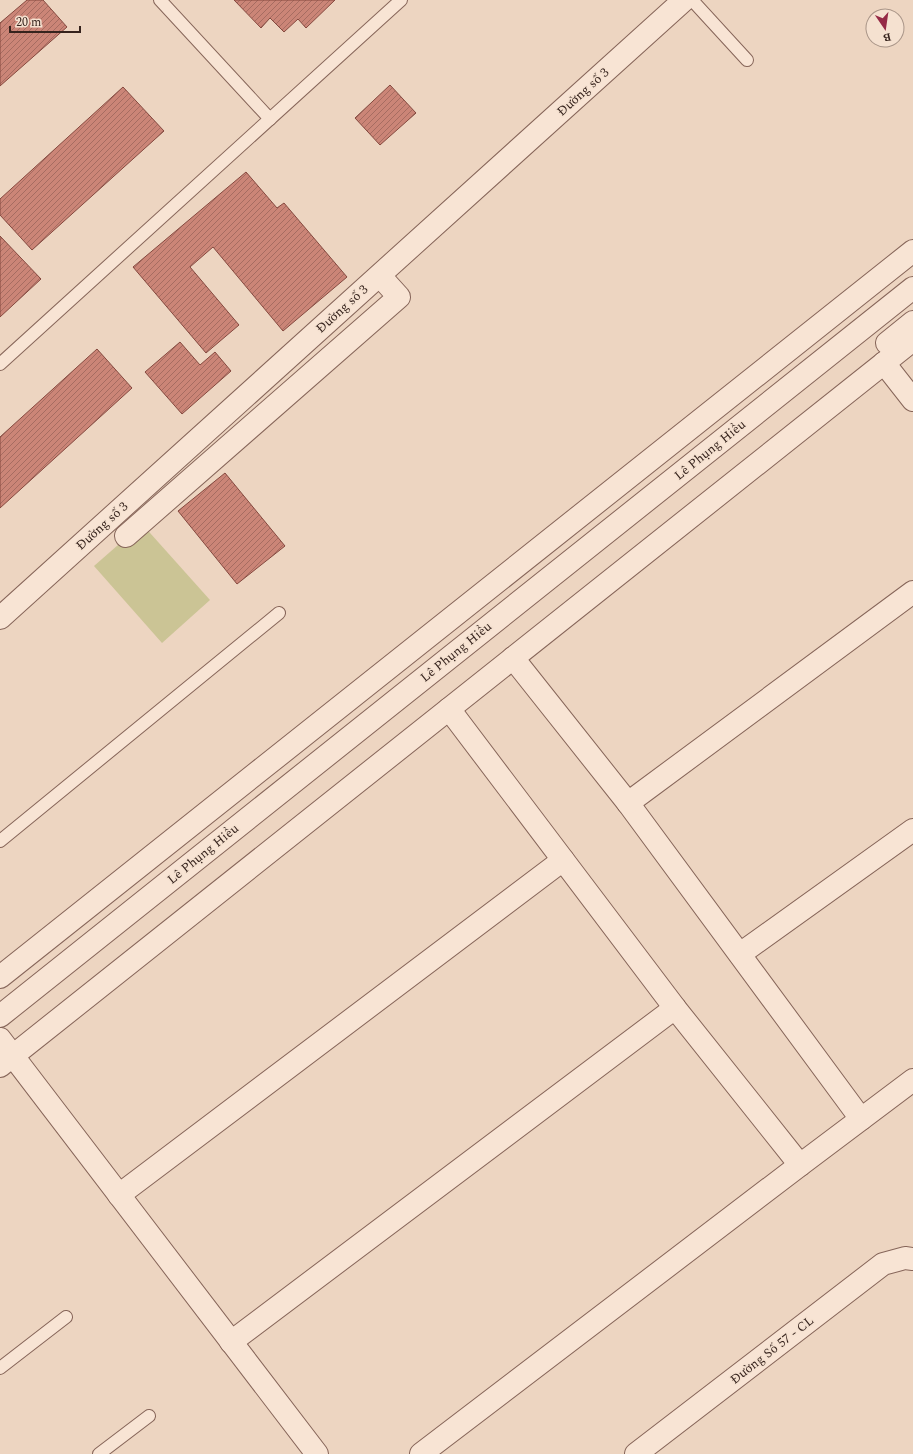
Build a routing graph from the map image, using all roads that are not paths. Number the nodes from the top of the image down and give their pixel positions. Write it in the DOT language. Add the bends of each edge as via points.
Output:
graph roads {
  1 [pos="160,0"];
  2 [pos="401,0"];
  3 [pos="684,0"];
  4 [pos="692,0"];
  5 [pos="747,60"];
  6 [pos="270,119"];
  7 [pos="913,251"];
  8 [pos="380,276"];
  9 [pos="913,288"];
  10 [pos="913,322"];
  11 [pos="913,340"];
  12 [pos="884,363"];
  13 [pos="0,364"];
  14 [pos="913,400"];
  15 [pos="126,536"];
  16 [pos="913,592"];
  17 [pos="279,614"];
  18 [pos="0,618"];
  19 [pos="513,658"];
  20 [pos="449,709"];
  21 [pos="628,803"];
  22 [pos="913,830"];
  23 [pos="0,841"];
  24 [pos="563,860"];
  25 [pos="740,954"];
  26 [pos="0,977"];
  27 [pos="675,1008"];
  28 [pos="0,1016"];
  29 [pos="3,1051"];
  30 [pos="913,1080"];
  31 [pos="861,1119"];
  32 [pos="800,1165"];
  33 [pos="119,1195"];
  34 [pos="913,1259"];
  35 [pos="66,1317"];
  36 [pos="231,1342"];
  37 [pos="0,1368"];
  38 [pos="149,1416"];
  39 [pos="99,1454"];
  40 [pos="318,1454"];
  41 [pos="421,1454"];
  42 [pos="636,1454"];
  1 -- 6 [label="lane"];
  2 -- 6 [label="lane"];
  3 -- 8 [label="street, Đường số 3"];
  4 -- 5 [label="lane"];
  6 -- 13 [label="lane"];
  7 -- 26 [label="street"];
  8 -- 15 [label="street" via="400,297"];
  8 -- 18 [label="street, Đường số 3"];
  9 -- 28 [label="street, Lê Phụng Hiểu"];
  10 -- 29 [label="street, Lê Phụng Hiểu"];
  11 -- 12 [label="street"];
  12 -- 14 [label="street"];
  12 -- 19 [label="street"];
  16 -- 21 [label="street"];
  17 -- 23 [label="lane"];
  19 -- 20 [label="street"];
  19 -- 21 [label="street"];
  20 -- 24 [label="street"];
  20 -- 29 [label="street"];
  21 -- 25 [label="street"];
  22 -- 25 [label="street"];
  24 -- 27 [label="street"];
  24 -- 33 [label="street"];
  25 -- 31 [label="street"];
  27 -- 32 [label="street"];
  27 -- 36 [label="street"];
  29 -- 33 [label="street"];
  30 -- 31 [label="street"];
  31 -- 32 [label="street"];
  32 -- 41 [label="street"];
  33 -- 36 [label="street"];
  34 -- 42 [label="street, Đường Số 57 - CL" via="905,1258 883,1264"];
  35 -- 37 [label="lane"];
  36 -- 40 [label="street"];
  38 -- 39 [label="lane"];
}
